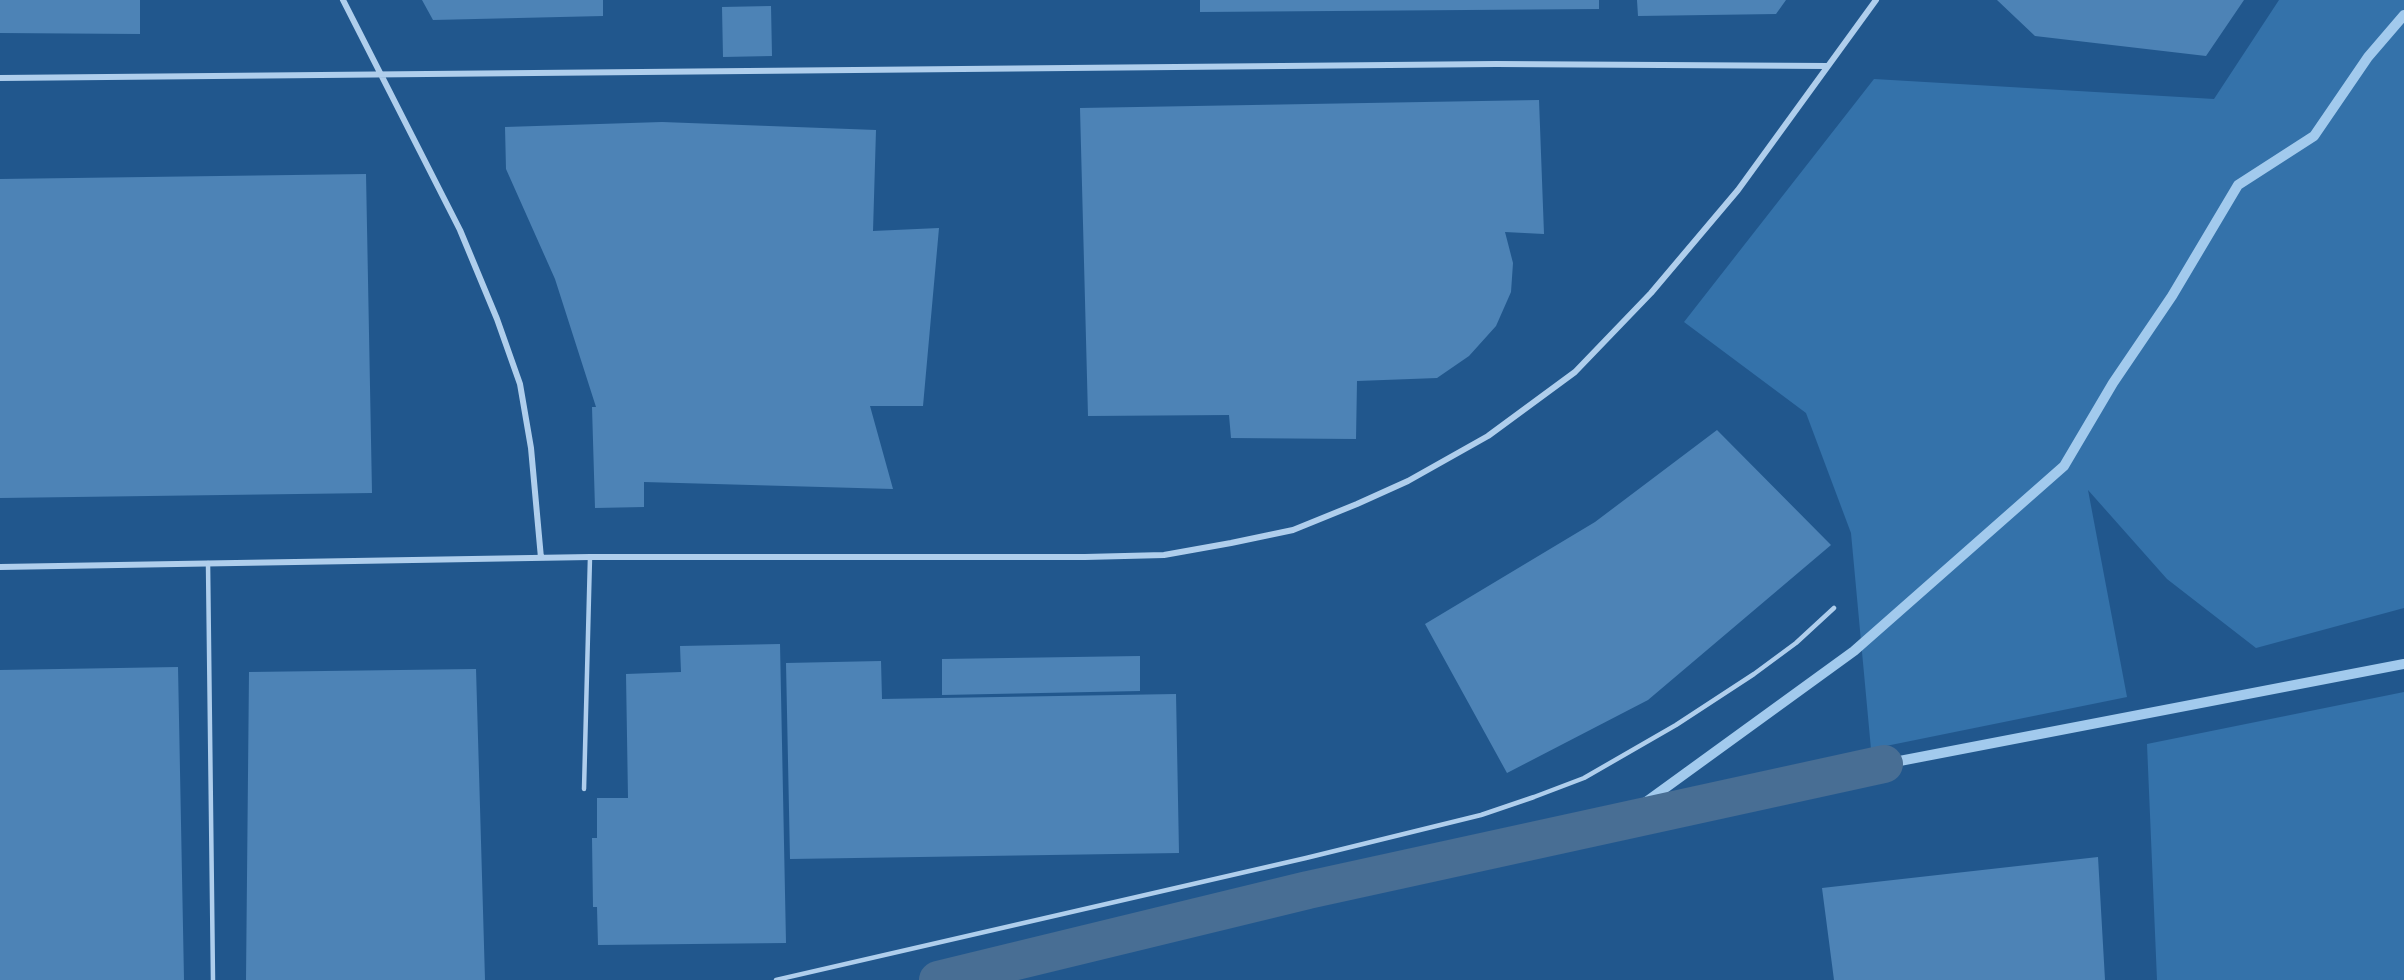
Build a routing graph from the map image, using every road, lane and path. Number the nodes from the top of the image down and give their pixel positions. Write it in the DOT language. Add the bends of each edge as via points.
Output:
graph roads {
  1 [pos="343,0"];
  2 [pos="1876,0"];
  3 [pos="1827,66"];
  4 [pos="383,76"];
  5 [pos="0,78"];
  6 [pos="590,557"];
  7 [pos="541,558"];
  8 [pos="208,563"];
  9 [pos="0,567"];
  10 [pos="1834,608"];
  11 [pos="584,789"];
  12 [pos="213,980"];
  13 [pos="776,980"];
  1 -- 4 [label="street"];
  2 -- 3 [label="street"];
  3 -- 4 [label="street" via="1496,64"];
  3 -- 6 [label="street" via="1738,190 1651,294 1575,372 1488,436 1408,481 1293,530 1164,555"];
  4 -- 5 [label="street"];
  4 -- 7 [label="street" via="460,230 520,384 531,448"];
  6 -- 7 [label="street"];
  6 -- 11 [label="lane"];
  7 -- 8 [label="street"];
  8 -- 9 [label="street"];
  8 -- 12 [label="lane"];
  10 -- 13 [label="lane" via="1796,643 1676,725 1584,778 1534,797 1481,815 1306,858"];
}
